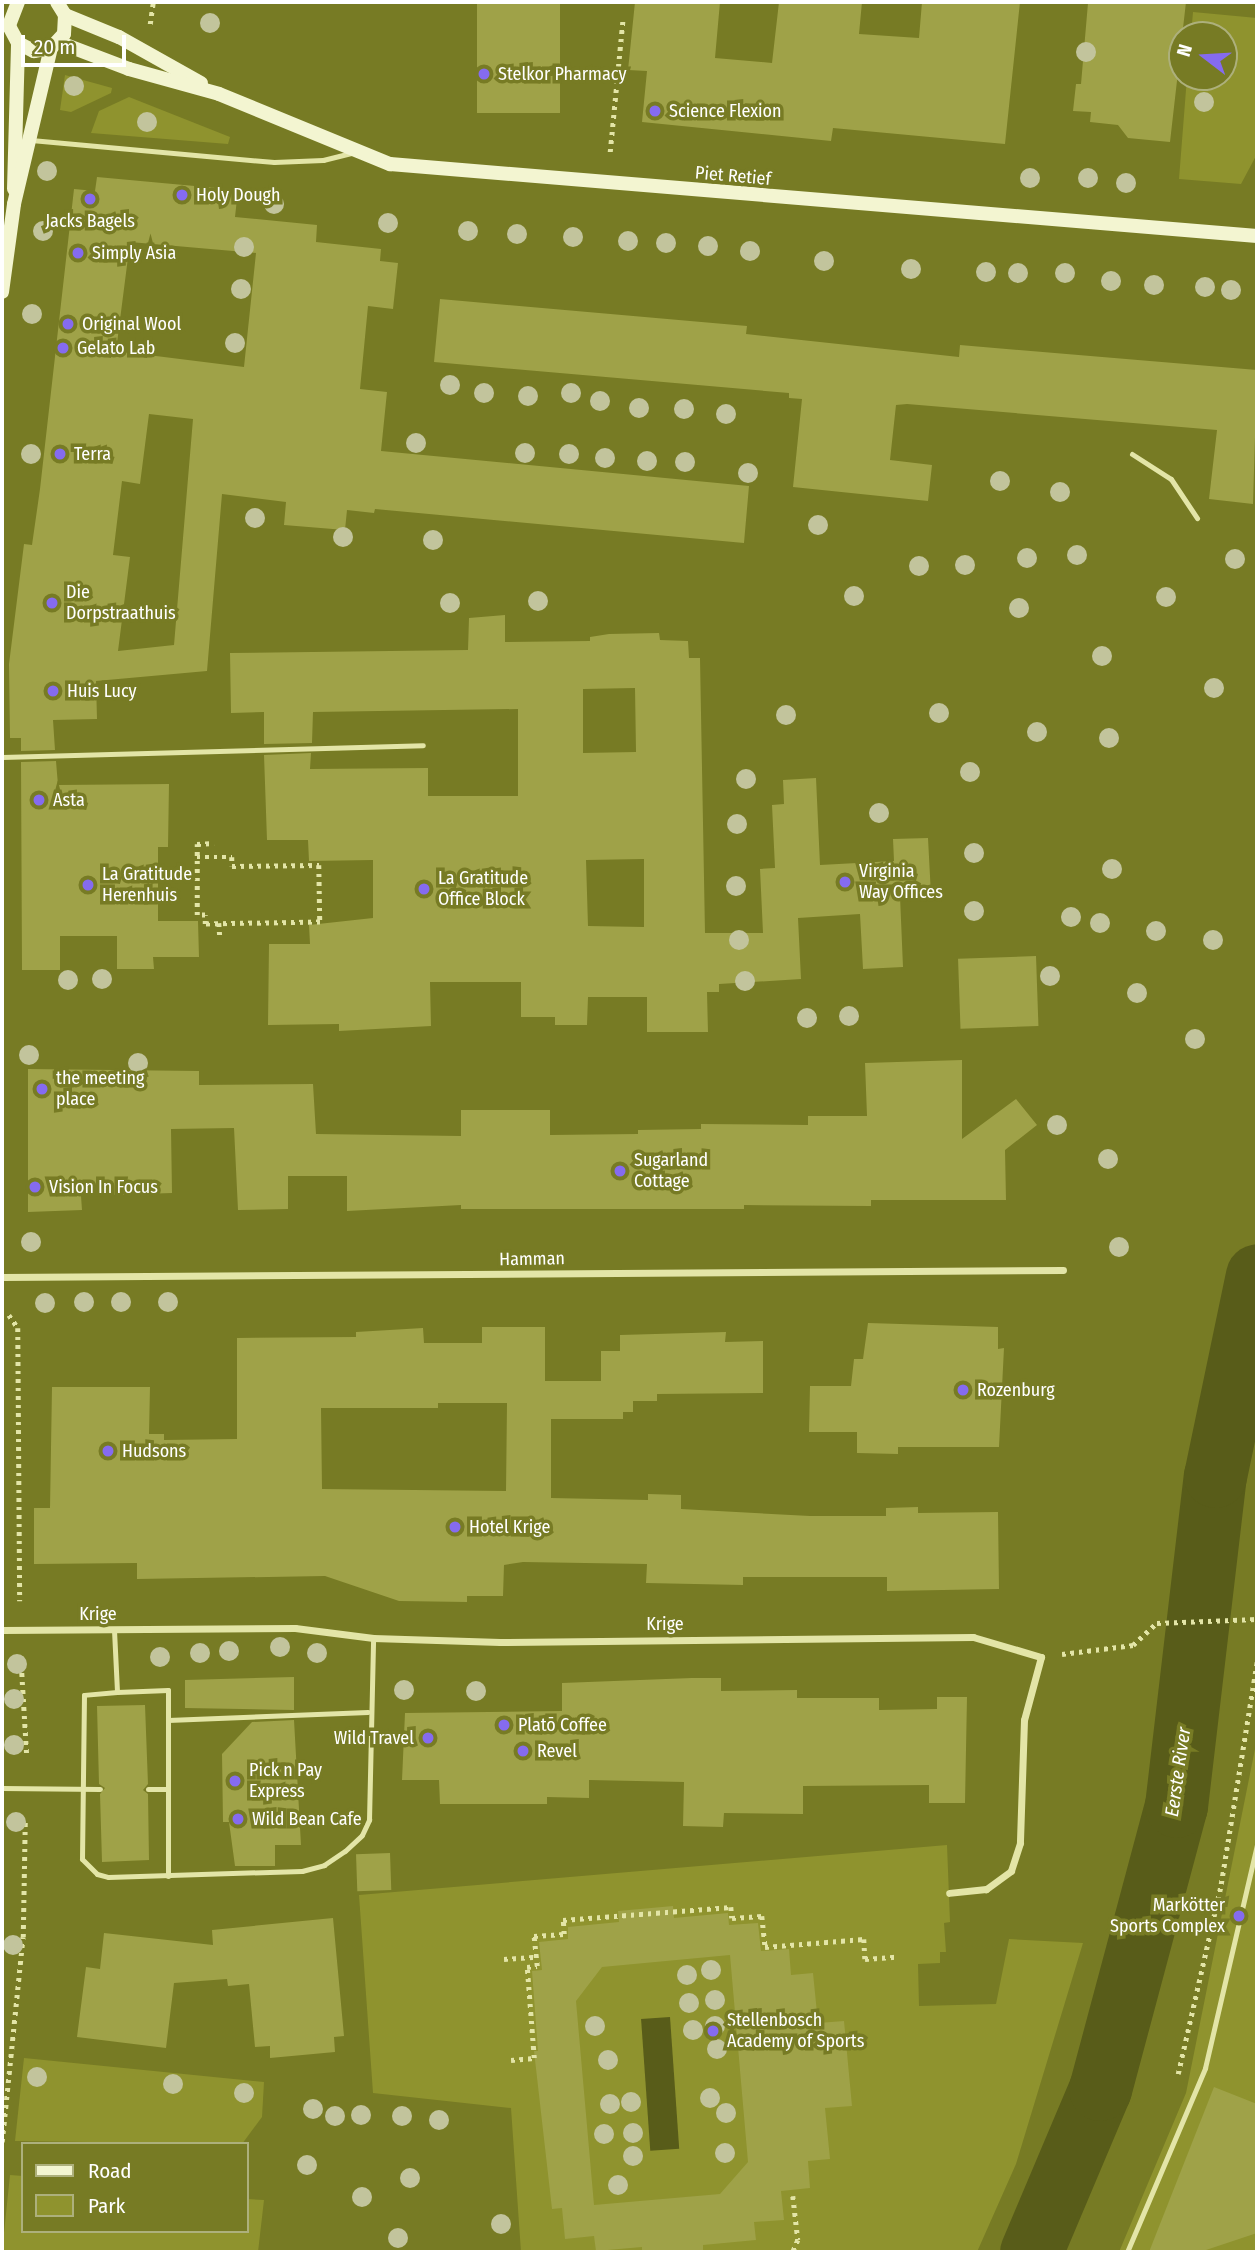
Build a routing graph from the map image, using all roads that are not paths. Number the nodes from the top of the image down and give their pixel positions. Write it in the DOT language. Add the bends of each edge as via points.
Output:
graph roads {
  1 [pos="18,2"];
  2 [pos="57,2"];
  3 [pos="6,15"];
  4 [pos="65,15"];
  5 [pos="18,43"];
  6 [pos="55,45"];
  7 [pos="219,94"];
  8 [pos="31,140"];
  9 [pos="355,152"];
  10 [pos="15,204"];
  11 [pos="1257,236"];
  12 [pos="2,292"];
  13 [pos="1132,454"];
  14 [pos="1196,518"];
  15 [pos="423,745"];
  16 [pos="2,757"];
  17 [pos="1063,1270"];
  18 [pos="2,1277"];
  19 [pos="2,1630"];
  20 [pos="114,1630"];
  21 [pos="373,1638"];
  22 [pos="117,1692"];
  23 [pos="368,1712"];
  24 [pos="168,1720"];
  25 [pos="2,1788"];
  26 [pos="82,1789"];
  27 [pos="100,1789"];
  28 [pos="148,1789"];
  29 [pos="167,1789"];
  30 [pos="1257,1844"];
  31 [pos="168,1876"];
  32 [pos="949,1893"];
  33 [pos="1127,2252"];
  1 -- 3 [label="street"];
  2 -- 4 [label="street"];
  3 -- 5 [label="street"];
  4 -- 6 [label="street"];
  4 -- 7 [label="street, Piet Retief" via="119,37"];
  5 -- 6 [label="street, Piet Retief" via="34,51"];
  5 -- 10 [label="street" via="12,143"];
  6 -- 7 [label="street, Piet Retief"];
  6 -- 8 [label="street"];
  7 -- 9 [label="street, Piet Retief"];
  8 -- 9 [label="lane" via="274,162 323,160"];
  8 -- 10 [label="street"];
  9 -- 11 [label="street, Piet Retief" via="390,164 432,169"];
  10 -- 12 [label="street"];
  13 -- 14 [label="lane" via="1171,480"];
  15 -- 16 [label="lane"];
  17 -- 18 [label="street, Hamman"];
  19 -- 20 [label="street, Krige"];
  20 -- 21 [label="street, Krige" via="295,1628"];
  20 -- 22 [label="lane"];
  21 -- 23 [label="lane"];
  21 -- 32 [label="street, Krige" via="514,1642 973,1637 1041,1657 1024,1720 1020,1843 1011,1871 986,1889"];
  22 -- 24 [label="lane" via="168,1690"];
  22 -- 26 [label="lane" via="84,1695"];
  23 -- 24 [label="lane"];
  23 -- 31 [label="lane" via="369,1820 345,1851 324,1865 302,1871"];
  24 -- 29 [label="lane"];
  25 -- 26 [label="lane"];
  26 -- 27 [label="lane"];
  26 -- 31 [label="lane" via="82,1859 89,1869 108,1877"];
  28 -- 29 [label="lane"];
  29 -- 31 [label="lane"];
  30 -- 33 [label="lane" via="1205,2068"];
}
